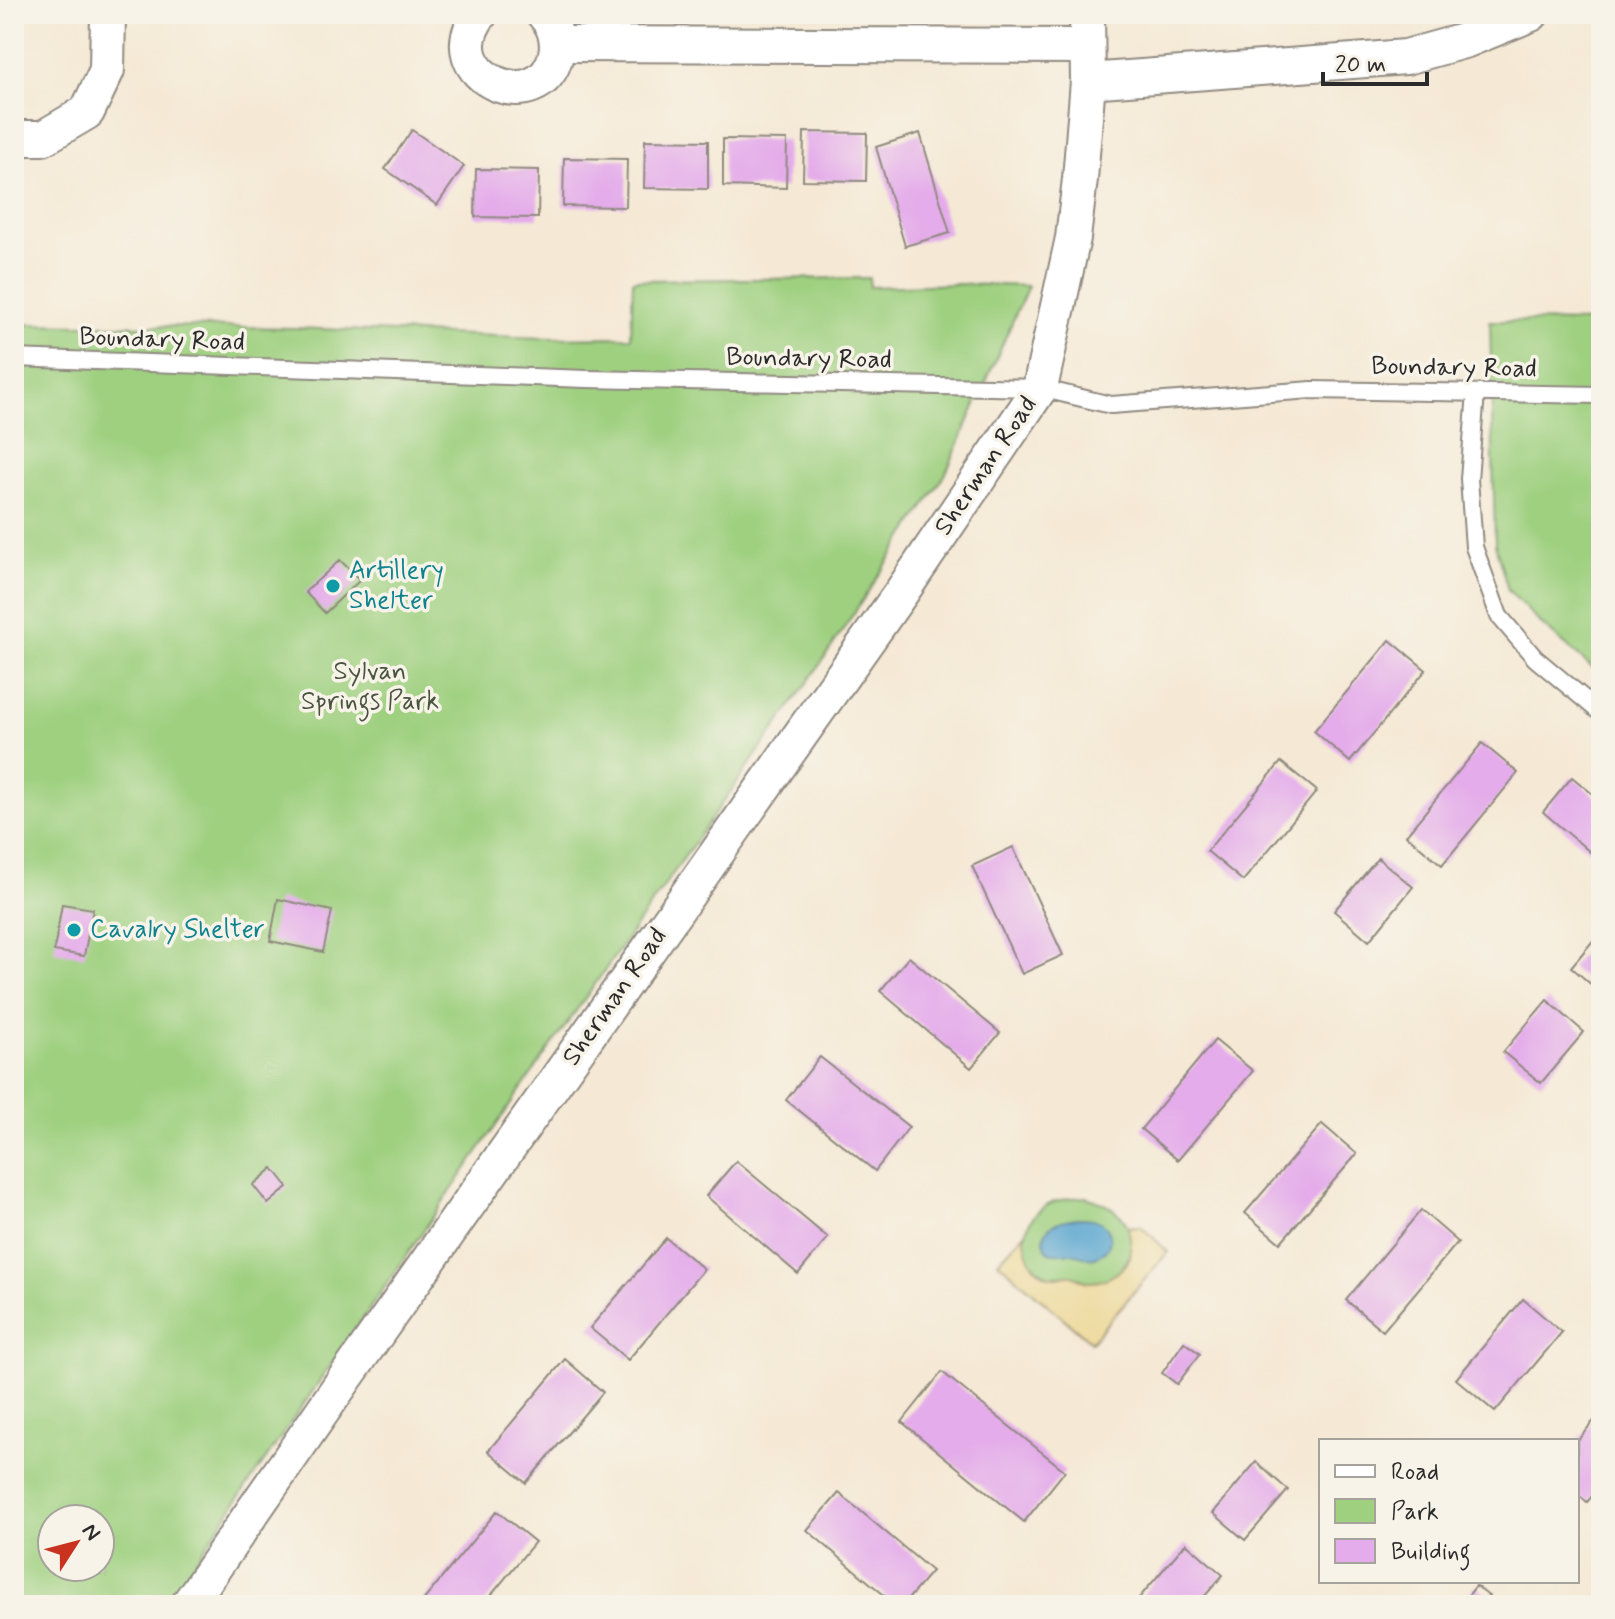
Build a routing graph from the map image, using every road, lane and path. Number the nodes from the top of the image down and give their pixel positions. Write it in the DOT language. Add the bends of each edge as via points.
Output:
graph roads {
  1 [pos="108,14"];
  2 [pos="480,14"];
  3 [pos="1531,14"];
  4 [pos="551,29"];
  5 [pos="1087,30"];
  6 [pos="1088,81"];
  7 [pos="14,138"];
  8 [pos="14,358"];
  9 [pos="1040,388"];
  10 [pos="1476,393"];
  11 [pos="1601,395"];
  12 [pos="1601,713"];
  13 [pos="188,1605"];
  1 -- 7 [label="street" via="107,70 87,112 43,138"];
  2 -- 4 [label="street" via="468,37 473,66 495,85 509,89 524,88 548,72 555,59"];
  3 -- 6 [label="street" via="1406,57"];
  4 -- 5 [label="street"];
  5 -- 6 [label="street"];
  6 -- 9 [label="street" via="1073,238"];
  8 -- 9 [label="lane, Boundary Road" via="571,379"];
  9 -- 10 [label="lane, Boundary Road" via="1111,405 1312,390"];
  9 -- 13 [label="street, Sherman Road"];
  10 -- 11 [label="lane, Boundary Road"];
  10 -- 12 [label="lane" via="1469,479 1474,547 1499,616 1535,658"];
}
